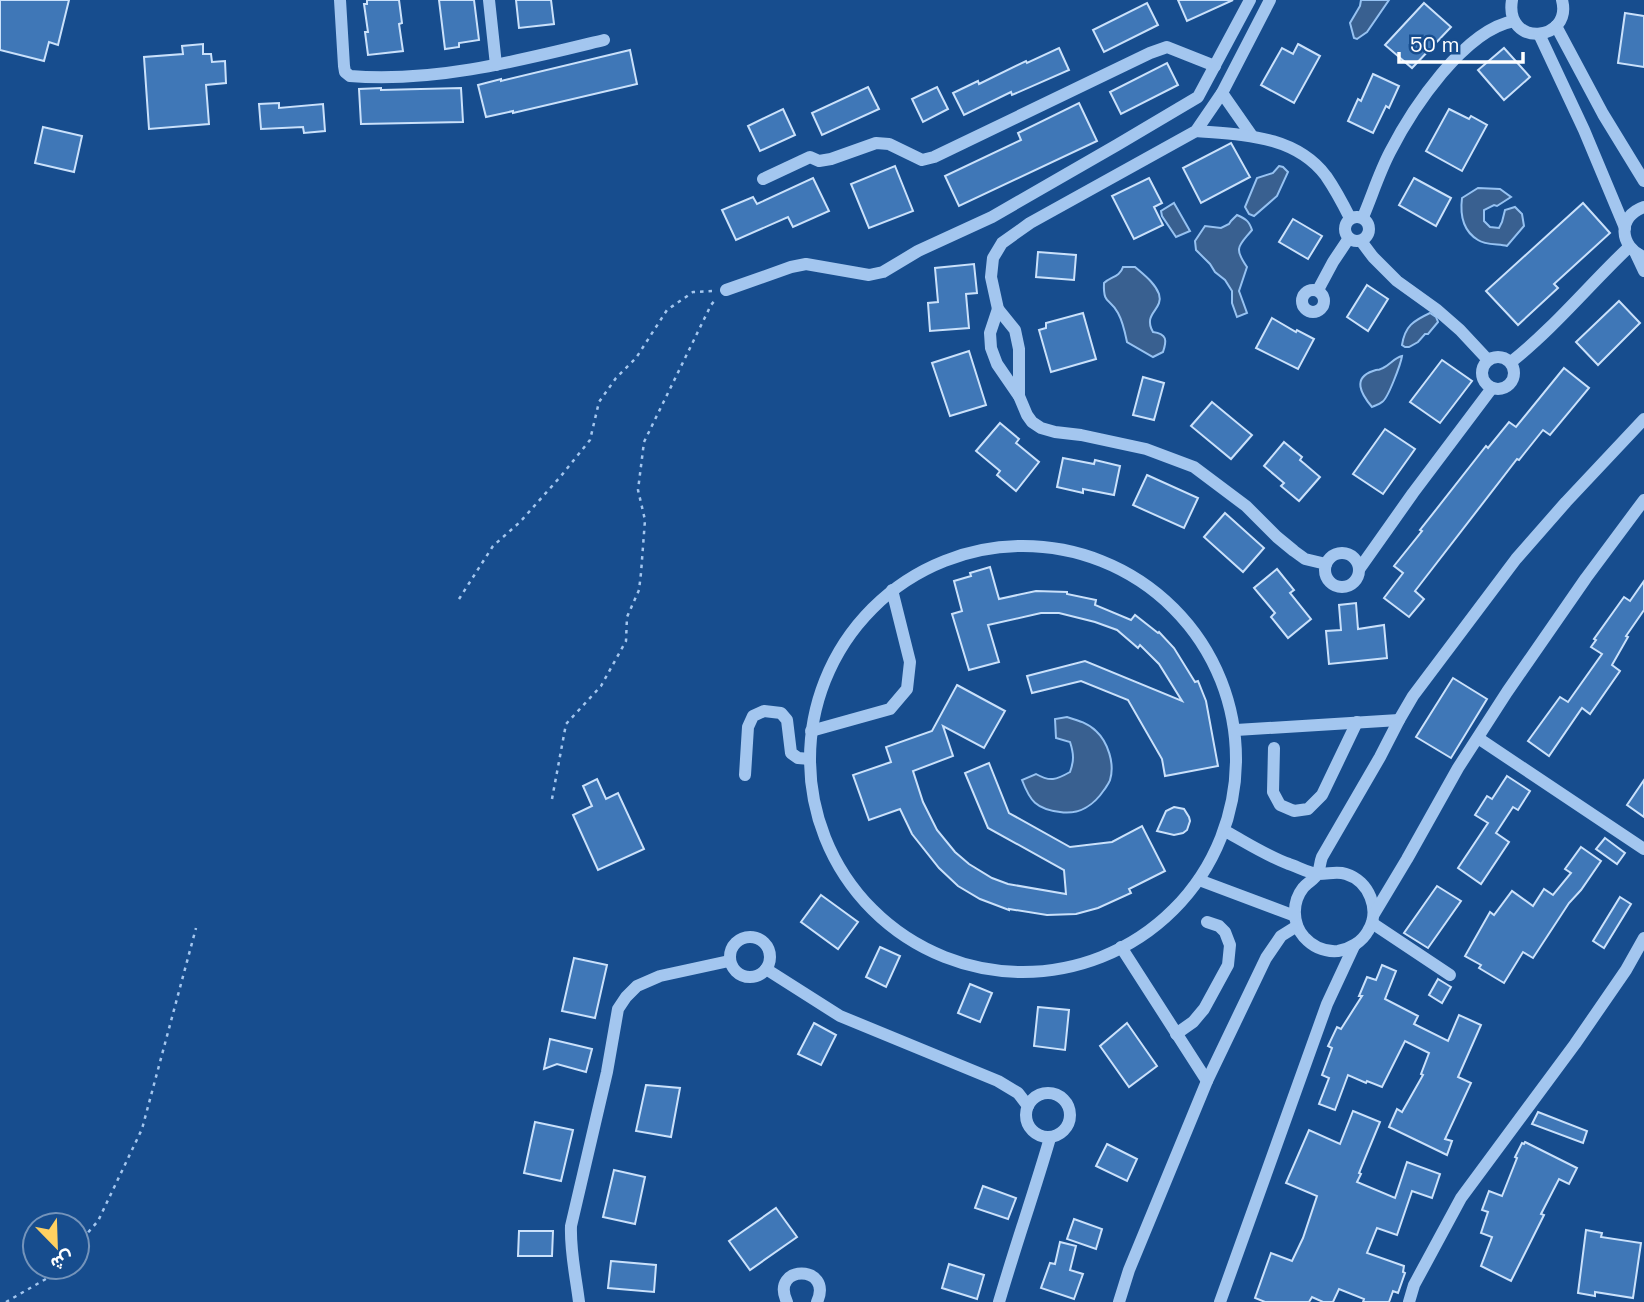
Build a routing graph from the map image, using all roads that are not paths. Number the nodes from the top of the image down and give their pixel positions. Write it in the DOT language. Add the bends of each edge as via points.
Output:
graph roads {
  1 [pos="340,0"];
  2 [pos="489,0"];
  3 [pos="1250,0"];
  4 [pos="1270,0"];
  5 [pos="1512,0"];
  6 [pos="1562,0"];
  7 [pos="1514,21"];
  8 [pos="1556,26"];
  9 [pos="1539,34"];
  10 [pos="604,40"];
  11 [pos="496,65"];
  12 [pos="1215,65"];
  13 [pos="1222,93"];
  14 [pos="1196,131"];
  15 [pos="1252,136"];
  16 [pos="763,179"];
  17 [pos="1644,181"];
  18 [pos="1644,207"];
  19 [pos="1356,218"];
  20 [pos="1625,228"];
  21 [pos="1355,239"];
  22 [pos="1636,253"];
  23 [pos="1644,271"];
  24 [pos="726,289"];
  25 [pos="1318,290"];
  26 [pos="998,309"];
  27 [pos="1488,360"];
  28 [pos="1511,362"];
  29 [pos="1493,388"];
  30 [pos="1019,396"];
  31 [pos="1644,419"];
  32 [pos="1644,500"];
  33 [pos="1325,564"];
  34 [pos="1360,568"];
  35 [pos="892,590"];
  36 [pos="1399,720"];
  37 [pos="1357,722"];
  38 [pos="1236,730"];
  39 [pos="811,731"];
  40 [pos="1478,738"];
  41 [pos="1274,748"];
  42 [pos="810,759"];
  43 [pos="745,775"];
  44 [pos="1227,832"];
  45 [pos="1644,849"];
  46 [pos="1318,874"];
  47 [pos="1199,880"];
  48 [pos="1373,919"];
  49 [pos="1296,921"];
  50 [pos="1207,922"];
  51 [pos="1644,939"];
  52 [pos="1354,946"];
  53 [pos="1121,947"];
  54 [pos="729,961"];
  55 [pos="766,969"];
  56 [pos="1450,975"];
  57 [pos="1176,1034"];
  58 [pos="1207,1082"];
  59 [pos="1028,1106"];
  60 [pos="1050,1138"];
  61 [pos="579,1302"];
  62 [pos="787,1302"];
  63 [pos="817,1302"];
  64 [pos="999,1302"];
  65 [pos="1119,1302"];
  66 [pos="1220,1302"];
  67 [pos="1409,1302"];
  1 -- 11 [label="street" via="344,66 350,76 413,76"];
  2 -- 11 [label="street"];
  3 -- 12 [label="street"];
  4 -- 13 [label="street"];
  5 -- 7 [label="street"];
  6 -- 8 [label="street" via="1562,17"];
  7 -- 9 [label="street" via="1520,29"];
  7 -- 19 [label="street" via="1483,33 1454,58 1419,104"];
  8 -- 9 [label="street"];
  8 -- 17 [label="street"];
  9 -- 20 [label="street"];
  10 -- 11 [label="street"];
  12 -- 16 [label="street" via="1167,47 934,157 922,160 889,144 876,143 819,162 810,157"];
  12 -- 24 [label="street" via="1198,97 992,217 883,272 869,275 806,264"];
  13 -- 14 [label="street"];
  13 -- 15 [label="street"];
  14 -- 15 [label="street"];
  14 -- 26 [label="street" via="1002,243 993,258"];
  15 -- 19 [label="street" via="1297,150 1313,162"];
  18 -- 20 [label="street" via="1632,213"];
  19 -- 21 [label="street" via="1345,228"];
  19 -- 21 [label="street" via="1370,226 1366,237"];
  20 -- 22 [label="street" via="1624,235"];
  21 -- 25 [label="street"];
  21 -- 27 [label="street"];
  22 -- 23 [label="street"];
  22 -- 28 [label="street"];
  26 -- 30 [label="street" via="1015,330 1020,349"];
  26 -- 30 [label="street" via="990,333 991,348"];
  27 -- 28 [label="street" via="1504,357"];
  27 -- 29 [label="street" via="1482,375"];
  28 -- 29 [label="street" via="1513,378 1508,385"];
  29 -- 34 [label="street"];
  30 -- 33 [label="street" via="1027,415 1041,428 1146,449 1194,467 1246,506 1294,551"];
  31 -- 36 [label="street" via="1516,559"];
  32 -- 40 [label="street"];
  33 -- 34 [label="street" via="1344,552 1357,560"];
  33 -- 34 [label="street" via="1327,579 1340,587 1355,582"];
  35 -- 38 [label="street" via="938,563 980,550 1034,546 1109,563 1147,584 1180,613 1207,648 1225,688"];
  35 -- 39 [label="street" via="840,649 821,688"];
  35 -- 39 [label="street" via="910,662 907,689 890,709"];
  36 -- 37 [label="street"];
  36 -- 46 [label="street" via="1322,857"];
  37 -- 38 [label="street"];
  37 -- 41 [label="street" via="1322,795 1308,809 1294,811 1280,805 1273,792"];
  38 -- 44 [label="street" via="1237,767"];
  39 -- 42 [label="street"];
  40 -- 45 [label="street"];
  40 -- 48 [label="street"];
  42 -- 43 [label="street" via="791,753 787,720 781,713 764,711 753,716 748,727"];
  42 -- 53 [label="street" via="817,818 833,858 858,895 889,925 926,949 967,965 1010,972 1054,970 1097,959"];
  44 -- 46 [label="street" via="1273,858"];
  44 -- 47 [label="street"];
  46 -- 48 [label="street" via="1338,872 1356,879 1370,894"];
  46 -- 49 [label="street" via="1298,895"];
  47 -- 49 [label="street"];
  47 -- 53 [label="street" via="1171,913"];
  48 -- 52 [label="street"];
  48 -- 56 [label="street"];
  49 -- 52 [label="street" via="1301,934 1316,947 1335,951"];
  49 -- 58 [label="street" via="1266,958"];
  50 -- 57 [label="street" via="1225,932 1230,946 1228,965 1204,1009"];
  51 -- 67 [label="street" via="1575,1044 1461,1198"];
  52 -- 66 [label="street" via="1327,1004"];
  53 -- 57 [label="street"];
  54 -- 55 [label="street" via="745,977 761,975"];
  54 -- 55 [label="street" via="739,940 754,937 770,954"];
  54 -- 61 [label="street" via="660,976 637,986 618,1009 571,1226"];
  55 -- 59 [label="street" via="840,1016 998,1081 1018,1093"];
  57 -- 58 [label="street"];
  58 -- 65 [label="street"];
  59 -- 60 [label="street" via="1026,1115 1033,1132"];
  59 -- 60 [label="street" via="1040,1094 1049,1093 1069,1106 1065,1130"];
  60 -- 64 [label="street"];
  62 -- 63 [label="street" via="786,1282 804,1273 817,1280"];
}
